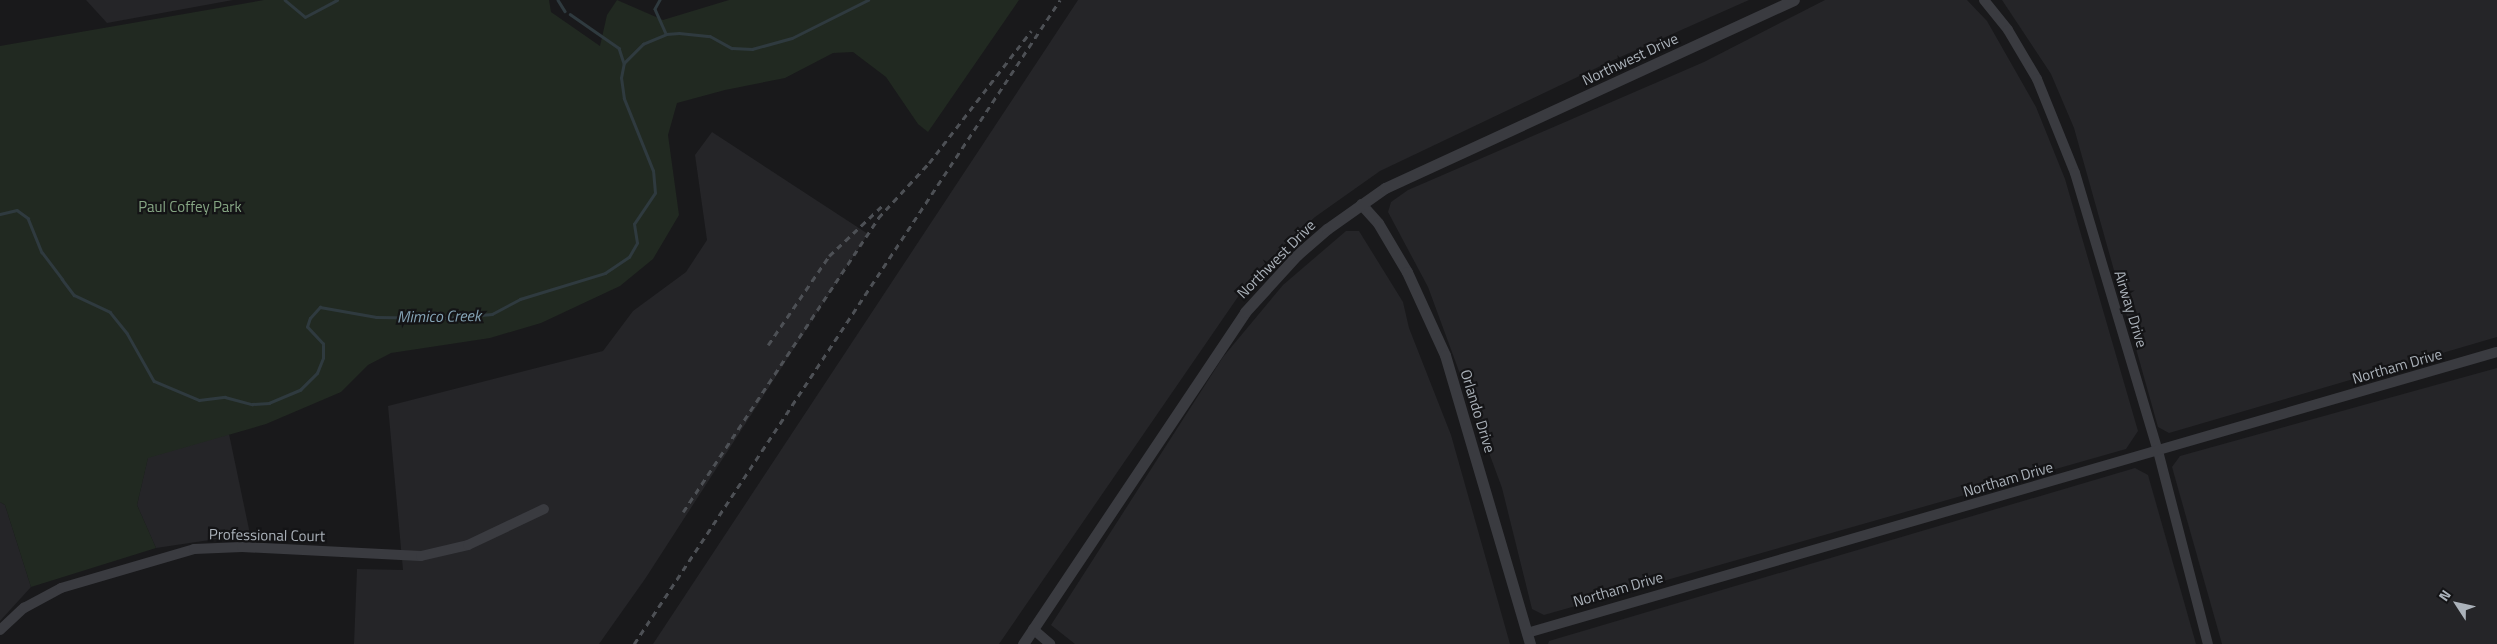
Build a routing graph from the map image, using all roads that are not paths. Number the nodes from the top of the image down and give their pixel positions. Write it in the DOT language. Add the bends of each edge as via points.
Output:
graph roads {
  1 [pos="1794,0"];
  2 [pos="1984,0"];
  3 [pos="1361,204"];
  4 [pos="2497,352"];
  5 [pos="2158,452"];
  6 [pos="544,509"];
  7 [pos="1033,629"];
  8 [pos="0,630"];
  9 [pos="1528,638"];
  10 [pos="1023,644"];
  11 [pos="1050,644"];
  12 [pos="2208,644"];
  1 -- 3 [label="street, Northwest Drive" via="1446,159 1385,188"];
  2 -- 5 [label="street, Airway Drive" via="2008,30 2037,80 2075,172"];
  3 -- 7 [label="street, Northwest Drive" via="1297,255 1248,308"];
  3 -- 9 [label="street, Orlando Drive" via="1378,223 1407,272 1445,355"];
  4 -- 5 [label="street, Northam Drive"];
  5 -- 9 [label="street, Northam Drive"];
  5 -- 12 [label="street, Airway Drive"];
  6 -- 8 [label="street, Professional Court" via="468,545 421,556 242,547 194,549 61,588 24,608"];
  7 -- 10 [label="street, Northwest Drive"];
  7 -- 11 [label="street"];
}
